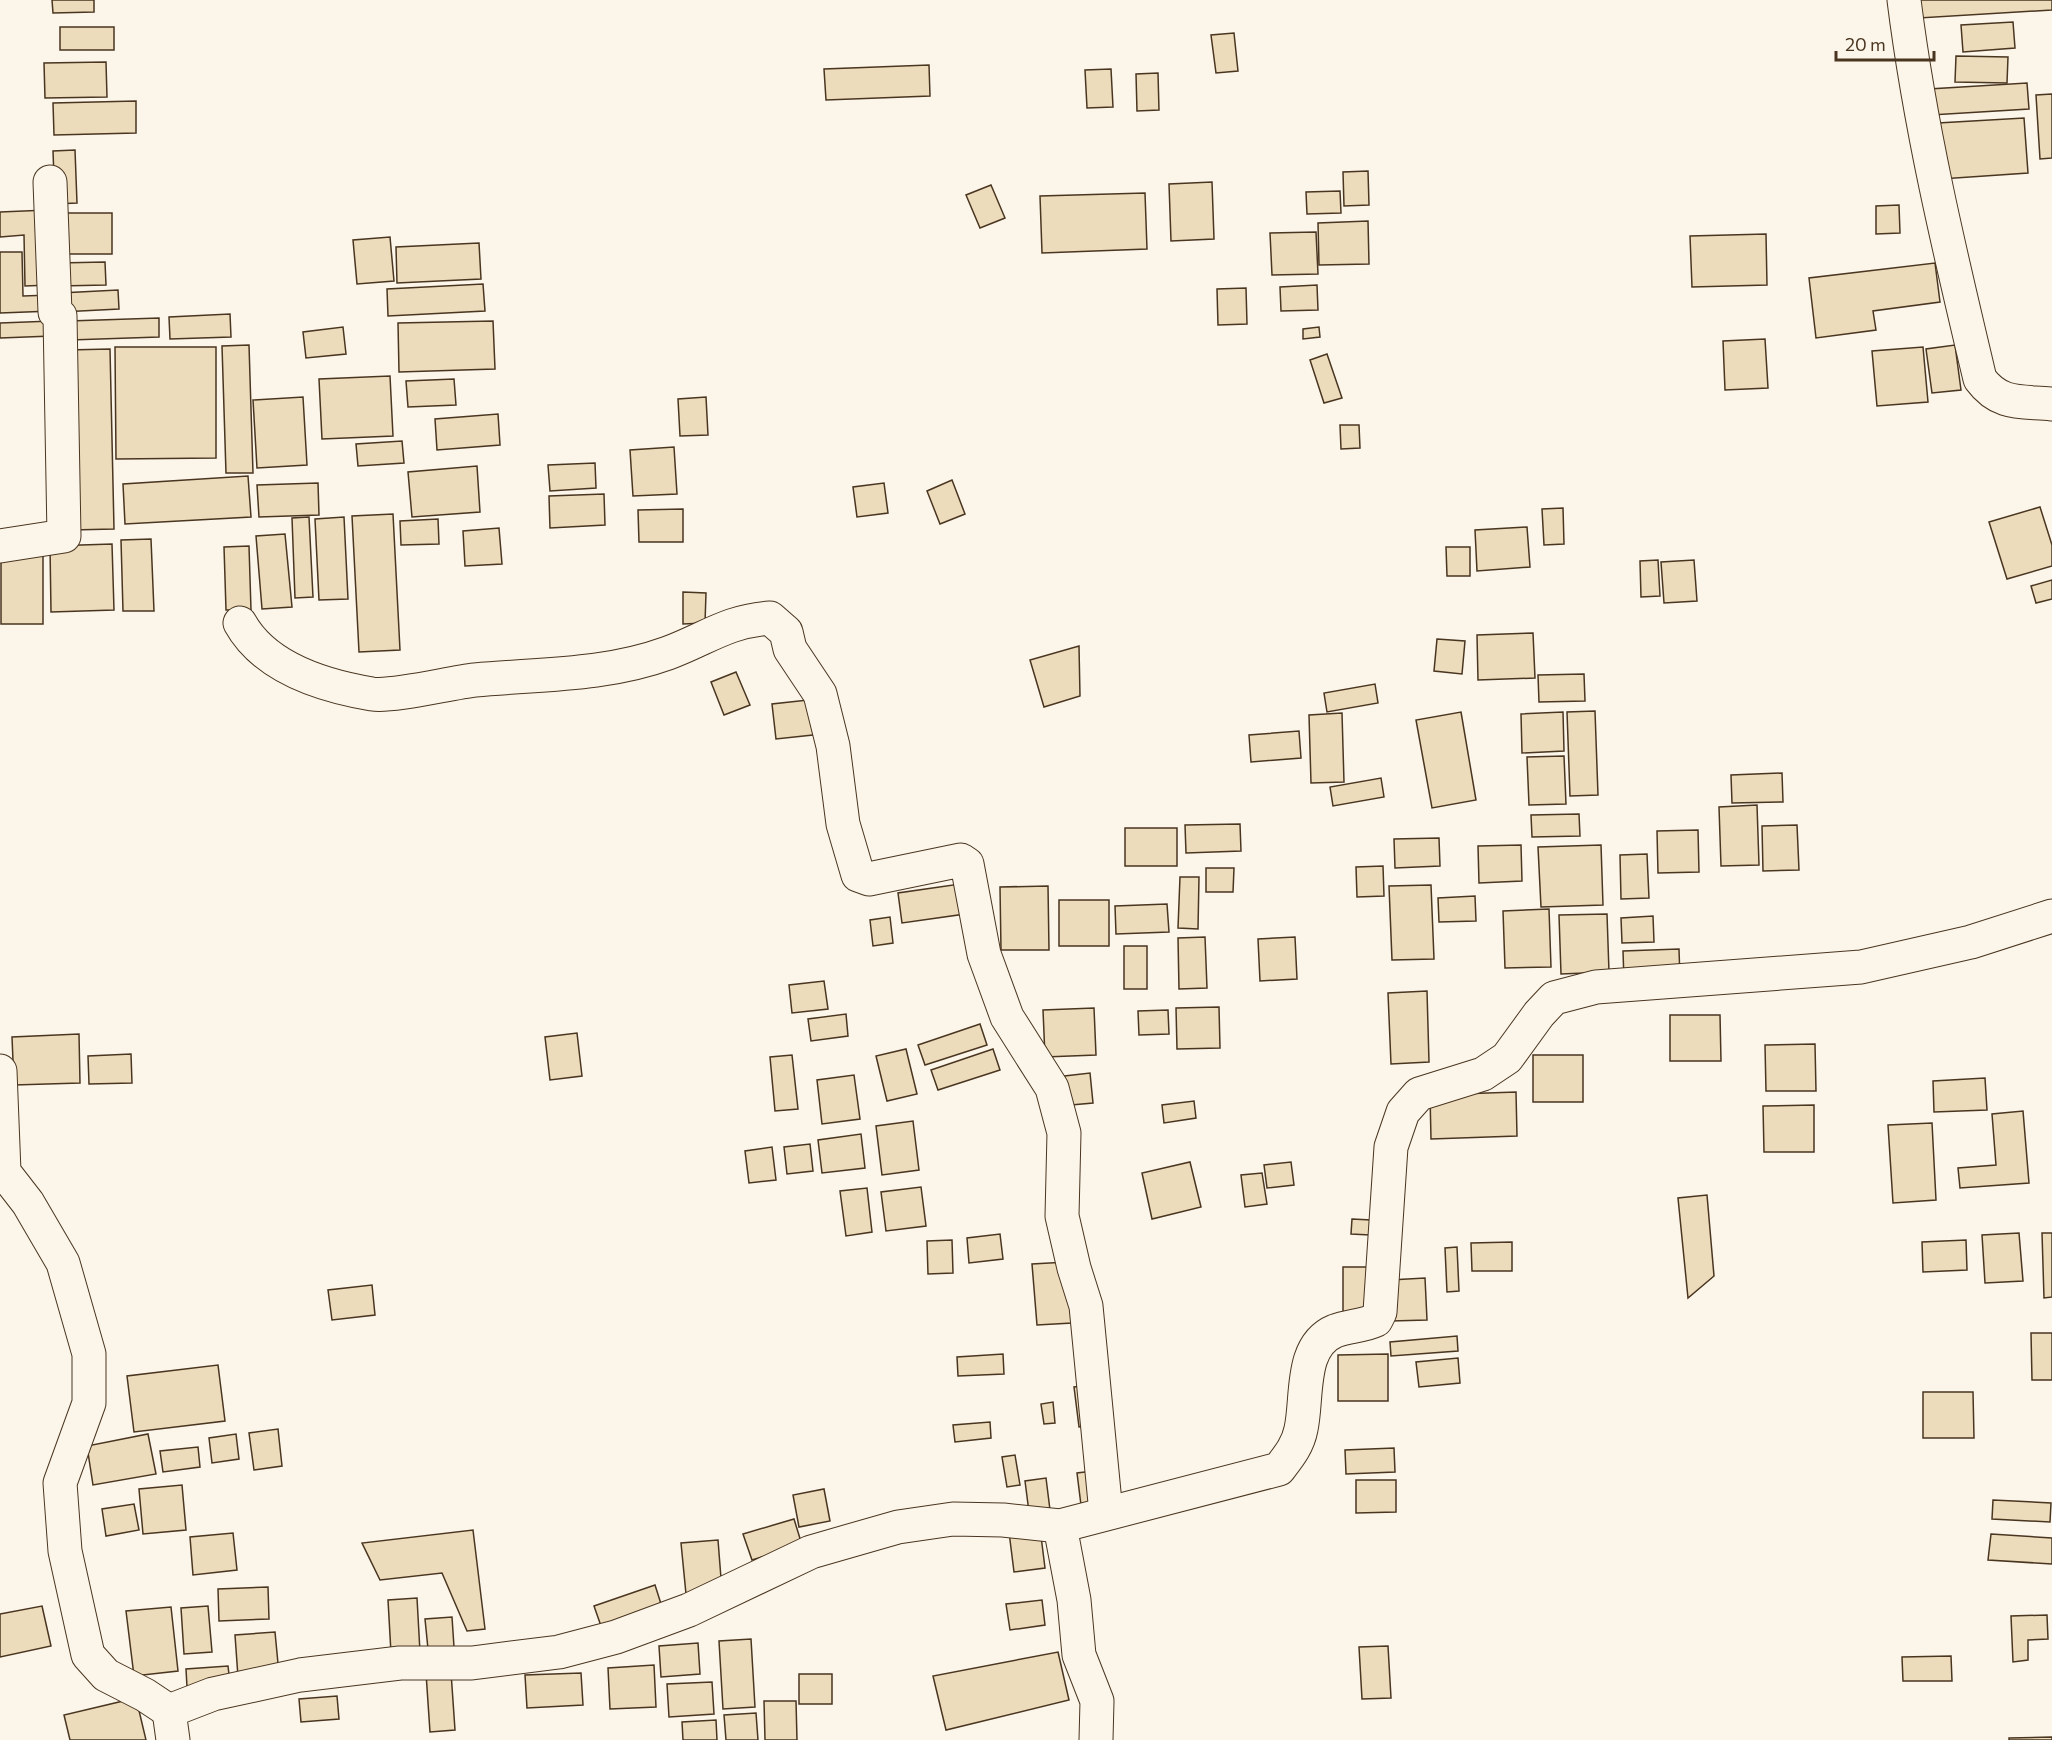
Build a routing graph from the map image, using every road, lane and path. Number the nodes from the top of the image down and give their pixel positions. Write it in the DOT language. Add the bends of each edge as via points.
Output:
graph roads {
  1 [pos="1904,0"];
  2 [pos="50,182"];
  3 [pos="2052,404"];
  4 [pos="0,546"];
  5 [pos="240,623"];
  6 [pos="2052,916"];
  7 [pos="0,1071"];
  8 [pos="2,1173"];
  9 [pos="1106,1513"];
  10 [pos="1060,1526"];
  11 [pos="171,1726"];
  12 [pos="1096,1740"];
  1 -- 3 [label="street" via="1913,76 1980,379 2002,400"];
  2 -- 4 [label="street" via="55,312 60,316 63,362 64,536"];
  5 -- 9 [label="street" via="248,637 276,660 310,679 374,694 475,680 580,674 668,654 744,620 770,618 786,632 790,649 820,694 833,746 843,824 858,875 869,879 961,860 967,864 984,954 1007,1017 1052,1088 1064,1133 1062,1216 1086,1306"];
  6 -- 9 [label="street" via="1971,942 1861,967 1596,987 1554,998 1507,1058 1483,1074 1419,1094 1402,1112 1391,1147 1380,1312 1376,1320 1334,1332 1319,1345 1309,1365 1302,1428 1294,1451 1279,1469"];
  7 -- 8 [label="street"];
  8 -- 11 [label="street" via="28,1203 63,1263 89,1354 89,1402 60,1482 65,1551 88,1655 106,1676 145,1695"];
  9 -- 10 [label="street"];
  10 -- 11 [label="street" via="953,1519 898,1527 811,1552 689,1610 616,1637 559,1652 472,1663 400,1663 300,1675 213,1694"];
  10 -- 12 [label="street" via="1074,1600 1079,1655 1097,1701"];
}
